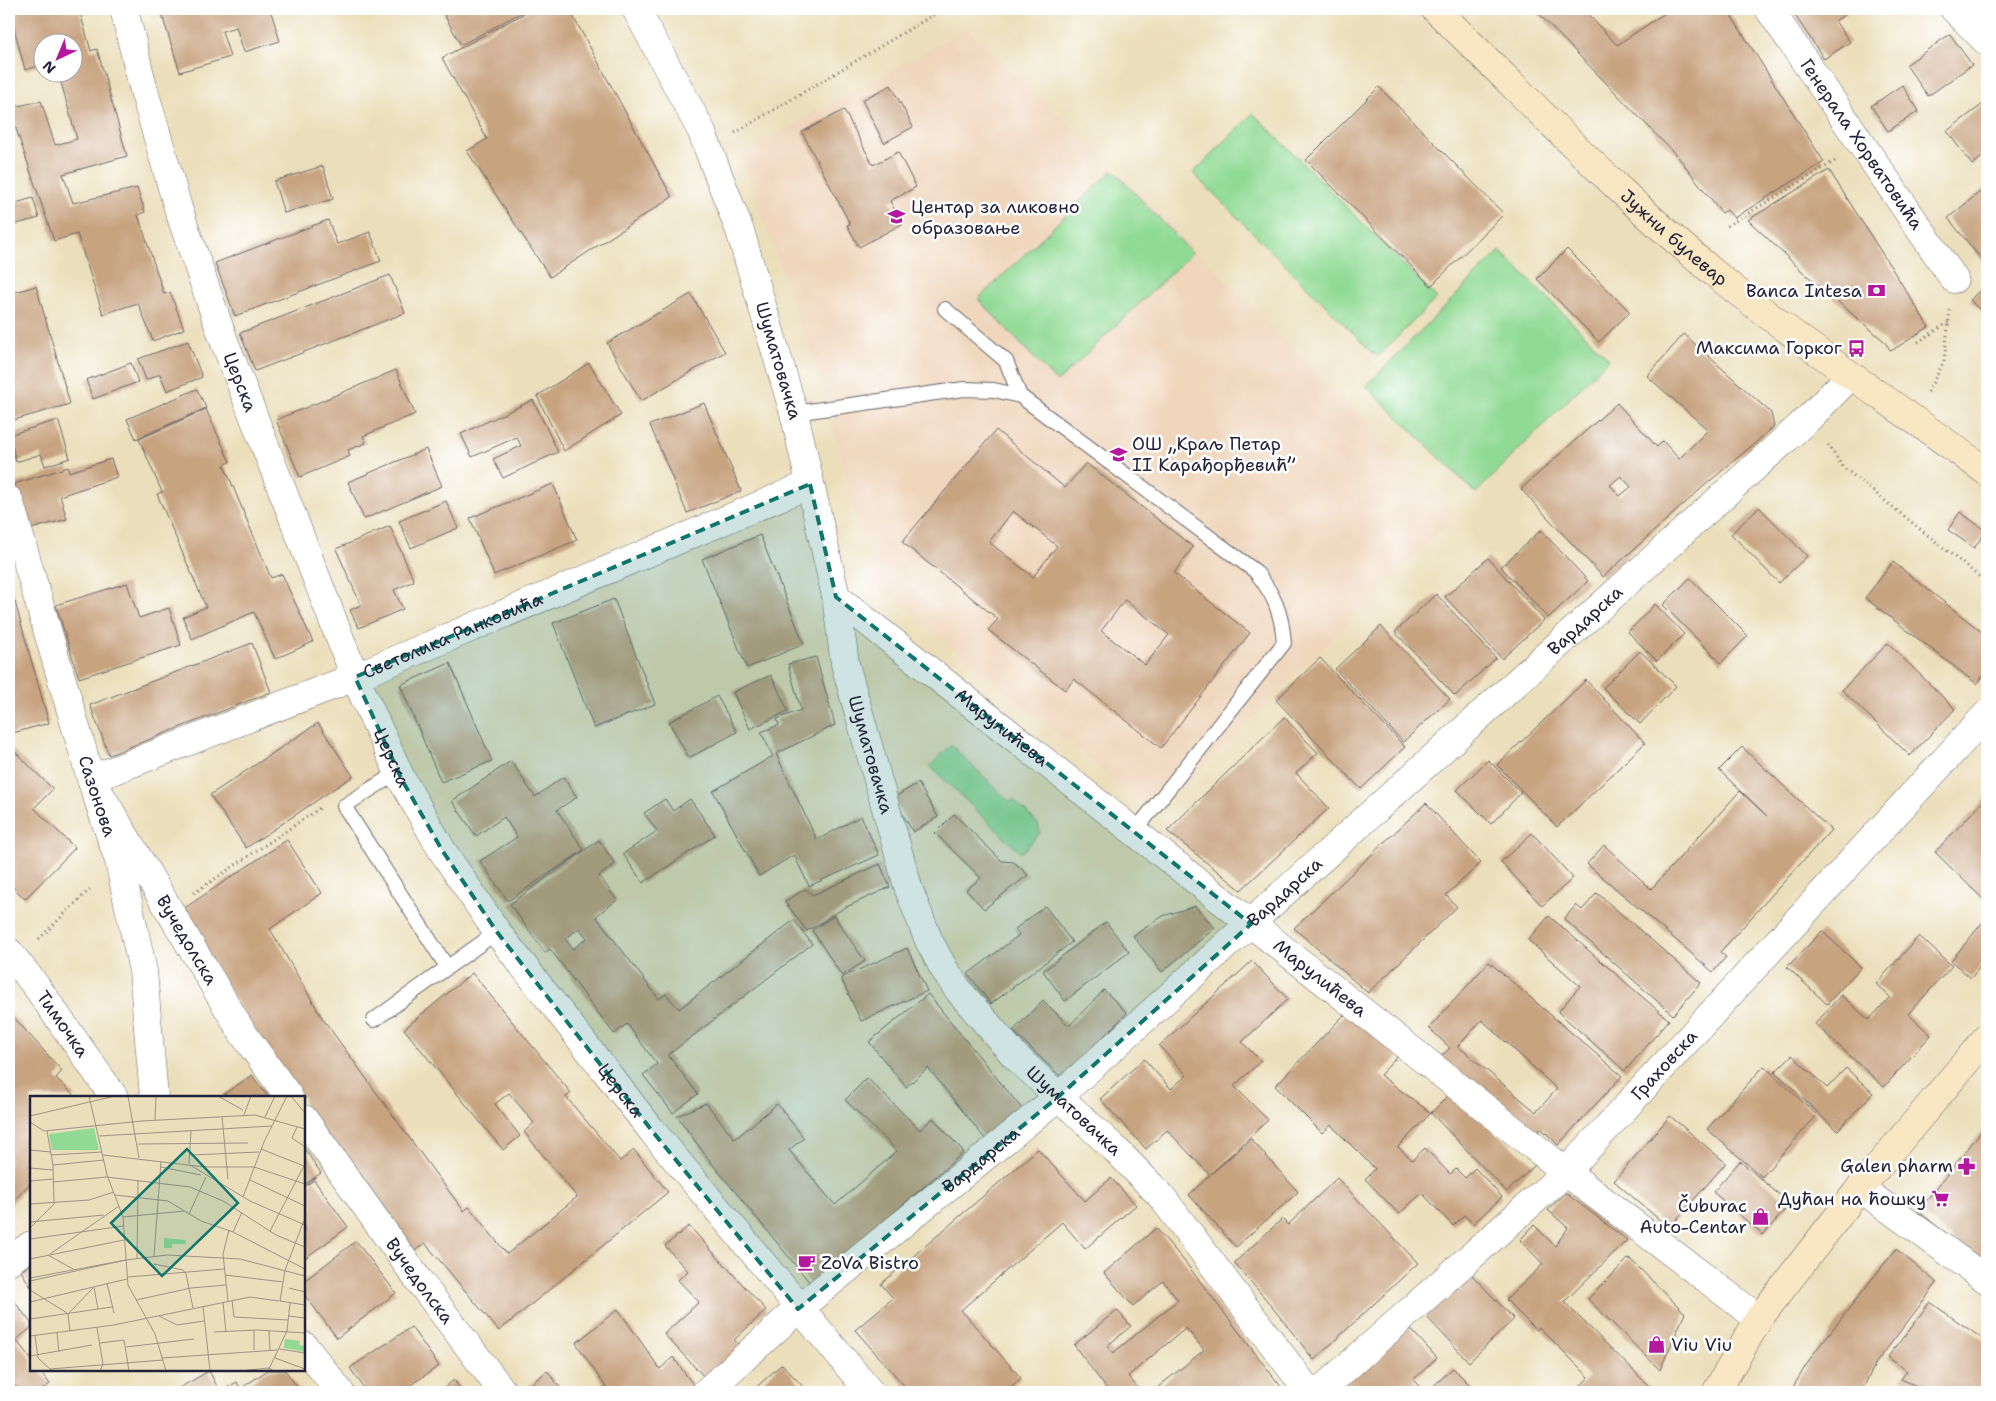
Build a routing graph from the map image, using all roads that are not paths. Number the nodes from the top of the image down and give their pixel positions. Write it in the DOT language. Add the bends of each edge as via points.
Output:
graph roads {
  1 [pos="124,9"];
  2 [pos="636,9"];
  3 [pos="1435,9"];
  4 [pos="1769,9"];
  5 [pos="1954,9"];
  6 [pos="1987,42"];
  7 [pos="1953,291"];
  8 [pos="945,309"];
  9 [pos="1850,376"];
  10 [pos="1020,396"];
  11 [pos="794,413"];
  12 [pos="1987,472"];
  13 [pos="810,484"];
  14 [pos="9,500"];
  15 [pos="836,598"];
  16 [pos="355,677"];
  17 [pos="1987,714"];
  18 [pos="398,772"];
  19 [pos="91,779"];
  20 [pos="1135,831"];
  21 [pos="1251,924"];
  22 [pos="497,932"];
  23 [pos="21,948"];
  24 [pos="447,968"];
  25 [pos="374,1020"];
  26 [pos="1987,1037"];
  27 [pos="113,1096"];
  28 [pos="154,1096"];
  29 [pos="288,1096"];
  30 [pos="1058,1097"];
  31 [pos="305,1119"];
  32 [pos="1566,1172"];
  33 [pos="1860,1188"];
  34 [pos="30,1246"];
  35 [pos="9,1261"];
  36 [pos="1987,1280"];
  37 [pos="798,1309"];
  38 [pos="1760,1317"];
  39 [pos="305,1347"];
  40 [pos="340,1392"];
  41 [pos="503,1392"];
  42 [pos="706,1392"];
  43 [pos="870,1392"];
  44 [pos="1309,1392"];
  45 [pos="1319,1392"];
  46 [pos="1716,1392"];
  1 -- 16 [label="street, Церска" via="178,208 222,338"];
  2 -- 11 [label="street, Шуматовачка" via="709,149 740,231"];
  3 -- 9 [label="main road, Јужни булевар" via="1661,226 1723,280"];
  4 -- 7 [label="street, Генерала Хорватовића"];
  5 -- 6 [label="street"];
  8 -- 10 [label="lane" via="1006,362"];
  9 -- 12 [label="main road, Јужни булевар"];
  9 -- 21 [label="street, Вардарска" via="1810,418"];
  10 -- 11 [label="lane" via="994,390 964,389"];
  10 -- 20 [label="lane" via="1255,571 1271,591 1283,625 1284,643"];
  11 -- 13 [label="street, Шуматовачка"];
  13 -- 15 [label="street, Шуматовачка"];
  13 -- 16 [label="street, Светолика Ранковића"];
  14 -- 19 [label="street, Сазонова"];
  15 -- 20 [label="street, Марулићева"];
  15 -- 30 [label="street, Шуматовачка" via="845,664 909,890 929,941 944,970 976,1012 1014,1055"];
  16 -- 18 [label="street, Церска"];
  16 -- 19 [label="street, Светолика Ранковића"];
  17 -- 32 [label="street, Граховска"];
  18 -- 22 [label="street, Церска" via="442,850"];
  18 -- 24 [label="lane" via="344,806"];
  19 -- 28 [label="street, Сазонова" via="119,861 143,972"];
  19 -- 29 [label="street, Вучедолска" via="242,1032"];
  20 -- 21 [label="street, Марулићева"];
  21 -- 30 [label="street, Вардарска"];
  21 -- 32 [label="street, Марулићева"];
  22 -- 24 [label="lane"];
  22 -- 37 [label="street, Церска" via="652,1132"];
  23 -- 27 [label="street, Тимочка" via="36,986"];
  24 -- 25 [label="lane"];
  26 -- 33 [label="main road"];
  30 -- 37 [label="street, Вардарска"];
  30 -- 44 [label="street, Шуматовачка" via="1161,1196"];
  31 -- 41 [label="street, Вучедолска" via="419,1281"];
  32 -- 38 [label="street, Марулићева"];
  32 -- 45 [label="street, Граховска"];
  33 -- 36 [label="street"];
  33 -- 38 [label="main road"];
  34 -- 35 [label="street"];
  37 -- 42 [label="street, Вардарска"];
  37 -- 43 [label="street, Церска"];
  38 -- 46 [label="main road"];
  39 -- 40 [label="street"];
}
